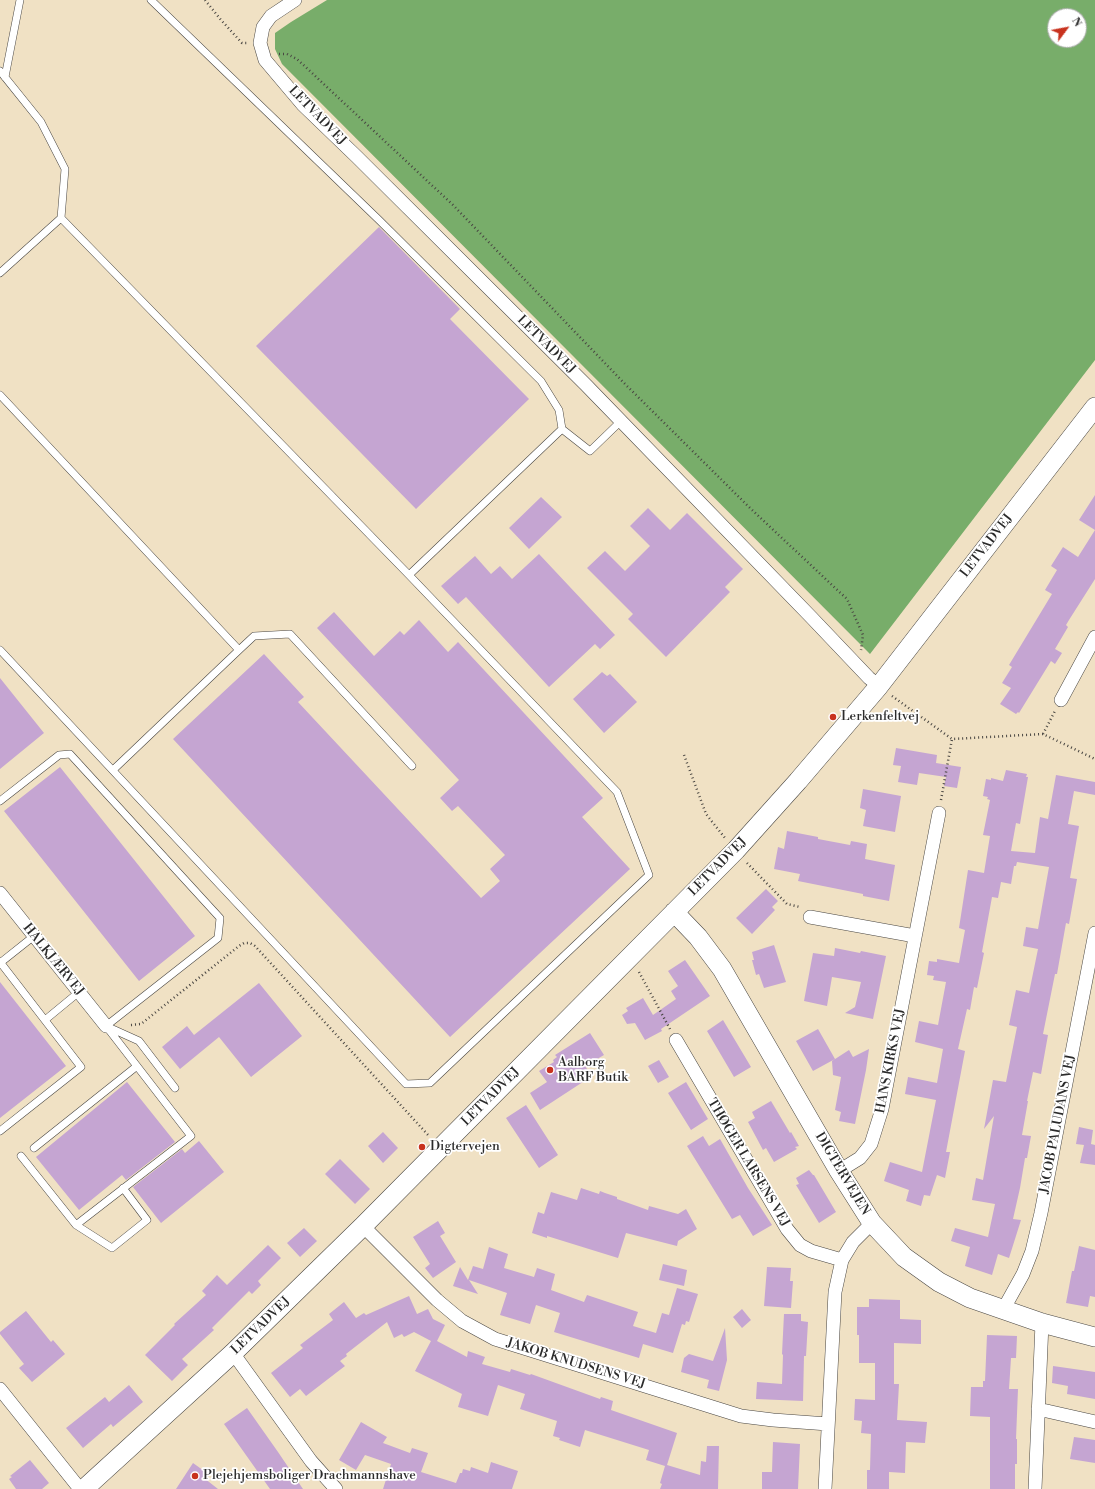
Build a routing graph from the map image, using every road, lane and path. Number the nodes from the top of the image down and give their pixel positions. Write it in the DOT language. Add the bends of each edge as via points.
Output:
graph roads {
  1 [pos="20,0"];
  2 [pos="151,0"];
  3 [pos="205,0"];
  4 [pos="295,0"];
  5 [pos="262,48"];
  6 [pos="2,74"];
  7 [pos="61,218"];
  8 [pos="0,273"];
  9 [pos="0,395"];
  10 [pos="1095,407"];
  11 [pos="621,421"];
  12 [pos="562,429"];
  13 [pos="408,575"];
  14 [pos="1095,637"];
  15 [pos="0,650"];
  16 [pos="239,650"];
  17 [pos="858,666"];
  18 [pos="879,686"];
  19 [pos="1061,700"];
  20 [pos="1043,734"];
  21 [pos="952,739"];
  22 [pos="1095,759"];
  23 [pos="412,766"];
  24 [pos="113,770"];
  25 [pos="0,801"];
  26 [pos="939,813"];
  27 [pos="0,893"];
  28 [pos="674,912"];
  29 [pos="810,917"];
  30 [pos="1095,933"];
  31 [pos="34,936"];
  32 [pos="915,936"];
  33 [pos="627,959"];
  34 [pos="0,963"];
  35 [pos="79,992"];
  36 [pos="44,1020"];
  37 [pos="106,1026"];
  38 [pos="676,1040"];
  39 [pos="137,1066"];
  40 [pos="175,1088"];
  41 [pos="0,1131"];
  42 [pos="34,1148"];
  43 [pos="440,1148"];
  44 [pos="21,1156"];
  45 [pos="839,1170"];
  46 [pos="123,1188"];
  47 [pos="872,1223"];
  48 [pos="76,1225"];
  49 [pos="363,1226"];
  50 [pos="842,1260"];
  51 [pos="1003,1310"];
  52 [pos="1042,1322"];
  53 [pos="1095,1337"];
  54 [pos="233,1353"];
  55 [pos="0,1389"];
  56 [pos="1038,1409"];
  57 [pos="1095,1422"];
  58 [pos="828,1424"];
  59 [pos="80,1489"];
  60 [pos="84,1489"];
  61 [pos="336,1489"];
  62 [pos="825,1489"];
  63 [pos="1035,1489"];
  1 -- 6 [label="lane"];
  2 -- 12 [label="lane" via="541,381 559,410"];
  3 -- 5 [label="path" via="242,43"];
  4 -- 5 [label="street" via="271,16 263,27"];
  5 -- 11 [label="street, LETVADVEJ" via="265,60 303,105"];
  5 -- 17 [label="path" via="297,59 453,205 625,384 751,509 848,599 863,635"];
  6 -- 7 [label="lane" via="41,122 65,169"];
  7 -- 8 [label="lane"];
  7 -- 13 [label="lane"];
  9 -- 16 [label="lane"];
  10 -- 18 [label="street, LETVADVEJ"];
  11 -- 12 [label="lane" via="590,451"];
  11 -- 17 [label="street, LETVADVEJ"];
  12 -- 13 [label="lane"];
  13 -- 24 [label="lane" via="617,792 649,875 430,1083 406,1084"];
  14 -- 19 [label="street"];
  15 -- 24 [label="lane"];
  16 -- 23 [label="lane" via="254,636 290,634"];
  16 -- 24 [label="lane"];
  17 -- 18 [label="street, LETVADVEJ"];
  18 -- 21 [label="path"];
  18 -- 28 [label="street, LETVADVEJ" via="746,839"];
  19 -- 20 [label="path"];
  20 -- 21 [label="path"];
  20 -- 22 [label="path"];
  21 -- 26 [label="path"];
  25 -- 37 [label="lane" via="59,755 70,754 220,918 218,938"];
  26 -- 32 [label="street, HANS KIRKS VEJ"];
  27 -- 31 [label="street, HALKJÆRVEJ"];
  28 -- 33 [label="street, LETVADVEJ"];
  28 -- 45 [label="street, DIGTERVEJEN" via="698,937 725,974"];
  29 -- 32 [label="street"];
  30 -- 51 [label="street, JACOB PALUDANS VEJ" via="1041,1213 1023,1274"];
  31 -- 34 [label="lane"];
  31 -- 35 [label="street, HALKJÆRVEJ"];
  32 -- 45 [label="street, HANS KIRKS VEJ" via="882,1109 871,1144 860,1158"];
  33 -- 38 [label="path" via="637,969"];
  33 -- 43 [label="street, LETVADVEJ"];
  34 -- 36 [label="lane"];
  35 -- 36 [label="lane"];
  35 -- 37 [label="street, HALKJÆRVEJ"];
  36 -- 41 [label="lane" via="81,1067"];
  37 -- 39 [label="lane"];
  37 -- 40 [label="lane" via="139,1041"];
  37 -- 43 [label="path" via="141,1024 239,946 250,943"];
  38 -- 50 [label="street, THØGER LARSENS VEJ" via="787,1229 800,1245"];
  39 -- 42 [label="lane"];
  39 -- 46 [label="lane" via="191,1136"];
  43 -- 49 [label="street, LETVADVEJ"];
  44 -- 48 [label="lane"];
  45 -- 47 [label="street, DIGTERVEJEN"];
  46 -- 48 [label="lane"];
  46 -- 48 [label="lane" via="147,1220 112,1248"];
  47 -- 50 [label="street" via="853,1242"];
  47 -- 51 [label="street, DIGTERVEJEN" via="904,1257 939,1282 970,1298"];
  49 -- 54 [label="street, LETVADVEJ"];
  49 -- 58 [label="street, JAKOB KNUDSENS VEJ" via="437,1300 462,1321 495,1339 741,1416"];
  50 -- 58 [label="street" via="835,1292"];
  51 -- 52 [label="street, DIGTERVEJEN"];
  52 -- 53 [label="street, DIGTERVEJEN"];
  52 -- 56 [label="street"];
  54 -- 60 [label="street, LETVADVEJ"];
  54 -- 61 [label="street" via="310,1461"];
  55 -- 59 [label="street"];
  56 -- 57 [label="street"];
  56 -- 63 [label="street"];
  58 -- 62 [label="street"];
}
